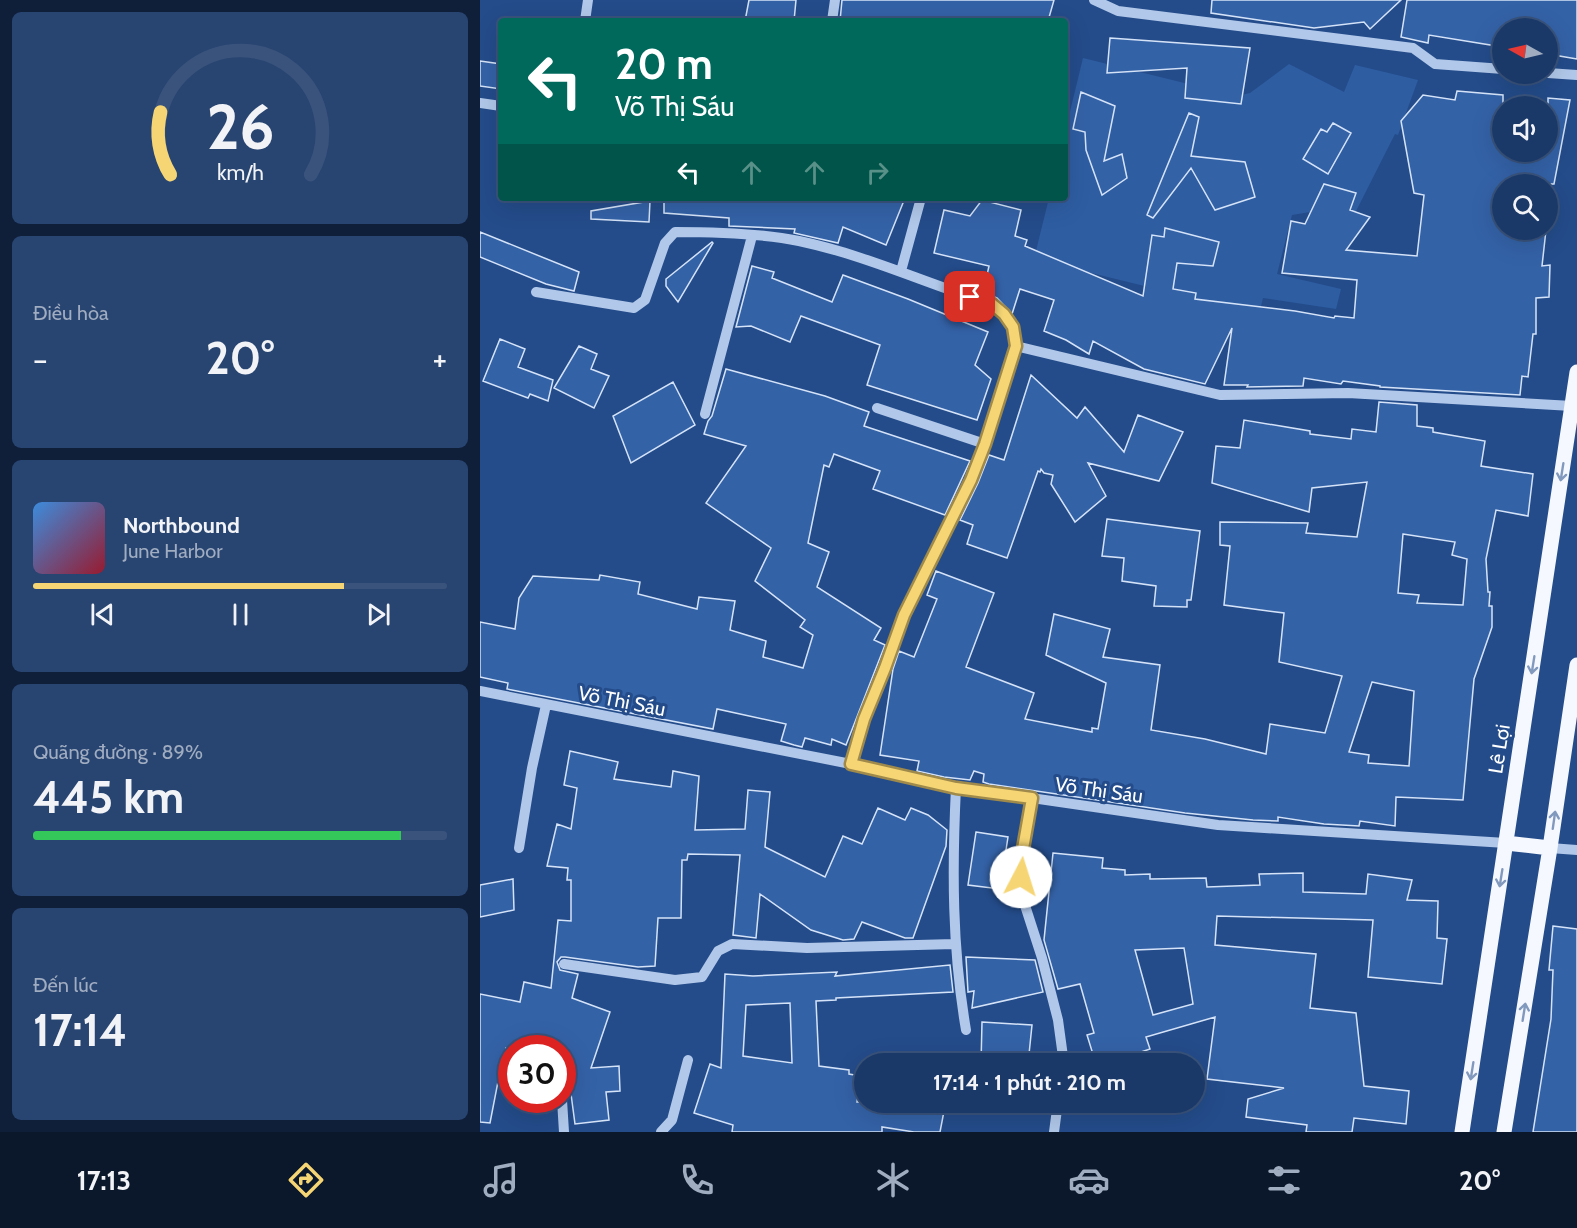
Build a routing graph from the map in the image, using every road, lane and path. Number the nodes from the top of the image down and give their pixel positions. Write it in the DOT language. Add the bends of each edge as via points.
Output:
graph roads {
  1 [pos="588,0"];
  2 [pos="835,0"];
  3 [pos="1094,0"];
  4 [pos="585,18"];
  5 [pos="832,18"];
  6 [pos="1492,68"];
  7 [pos="1558,74"];
  8 [pos="1577,75"];
  9 [pos="480,103"];
  10 [pos="498,106"];
  11 [pos="920,201"];
  12 [pos="752,236"];
  13 [pos="901,271"];
  14 [pos="536,292"];
  15 [pos="1016,346"];
  16 [pos="1577,372"];
  17 [pos="1572,406"];
  18 [pos="877,408"];
  19 [pos="705,414"];
  20 [pos="985,444"];
  21 [pos="1577,665"];
  22 [pos="480,692"];
  23 [pos="546,705"];
  24 [pos="851,764"];
  25 [pos="956,788"];
  26 [pos="1032,798"];
  27 [pos="1506,843"];
  28 [pos="519,848"];
  29 [pos="1550,848"];
  30 [pos="1577,850"];
  31 [pos="954,944"];
  32 [pos="564,964"];
  33 [pos="966,1030"];
  34 [pos="1062,1053"];
  35 [pos="688,1060"];
  36 [pos="563,1113"];
  37 [pos="1057,1113"];
  38 [pos="564,1132"];
  39 [pos="661,1132"];
  40 [pos="1054,1132"];
  41 [pos="1462,1132"];
  42 [pos="1504,1132"];
  1 -- 4 [label="street"];
  2 -- 5 [label="street"];
  3 -- 6 [label="street" via="1118,11 1413,48 1435,64"];
  7 -- 8 [label="street"];
  9 -- 10 [label="street"];
  11 -- 13 [label="street"];
  12 -- 13 [label="street" via="797,241"];
  12 -- 14 [label="street" via="675,232 664,243 645,300 634,308"];
  12 -- 19 [label="street"];
  13 -- 15 [label="street" via="992,304 1013,327"];
  15 -- 17 [label="street" via="1220,396 1348,393"];
  15 -- 20 [label="street"];
  16 -- 17 [label="main road, Lê Lợi"];
  17 -- 27 [label="main road, Lê Lợi, one-way"];
  18 -- 20 [label="street"];
  20 -- 24 [label="street" via="904,615"];
  29 -- 21 [label="main road, one-way"];
  22 -- 23 [label="street, Võ Thị Sáu"];
  23 -- 24 [label="street, Võ Thị Sáu"];
  23 -- 28 [label="street"];
  24 -- 25 [label="street, Võ Thị Sáu"];
  25 -- 26 [label="street, Võ Thị Sáu"];
  25 -- 31 [label="street"];
  26 -- 27 [label="street, Võ Thị Sáu" via="1218,825"];
  26 -- 34 [label="street" via="1021,860 1021,893 1042,958"];
  27 -- 29 [label="main road"];
  27 -- 41 [label="main road, Lê Lợi, one-way"];
  29 -- 30 [label="street"];
  42 -- 29 [label="main road, one-way"];
  31 -- 32 [label="street" via="807,948 732,944 718,951 702,977 675,980"];
  31 -- 33 [label="street"];
  35 -- 39 [label="street" via="672,1120"];
  36 -- 38 [label="street"];
  37 -- 40 [label="street"];
}
